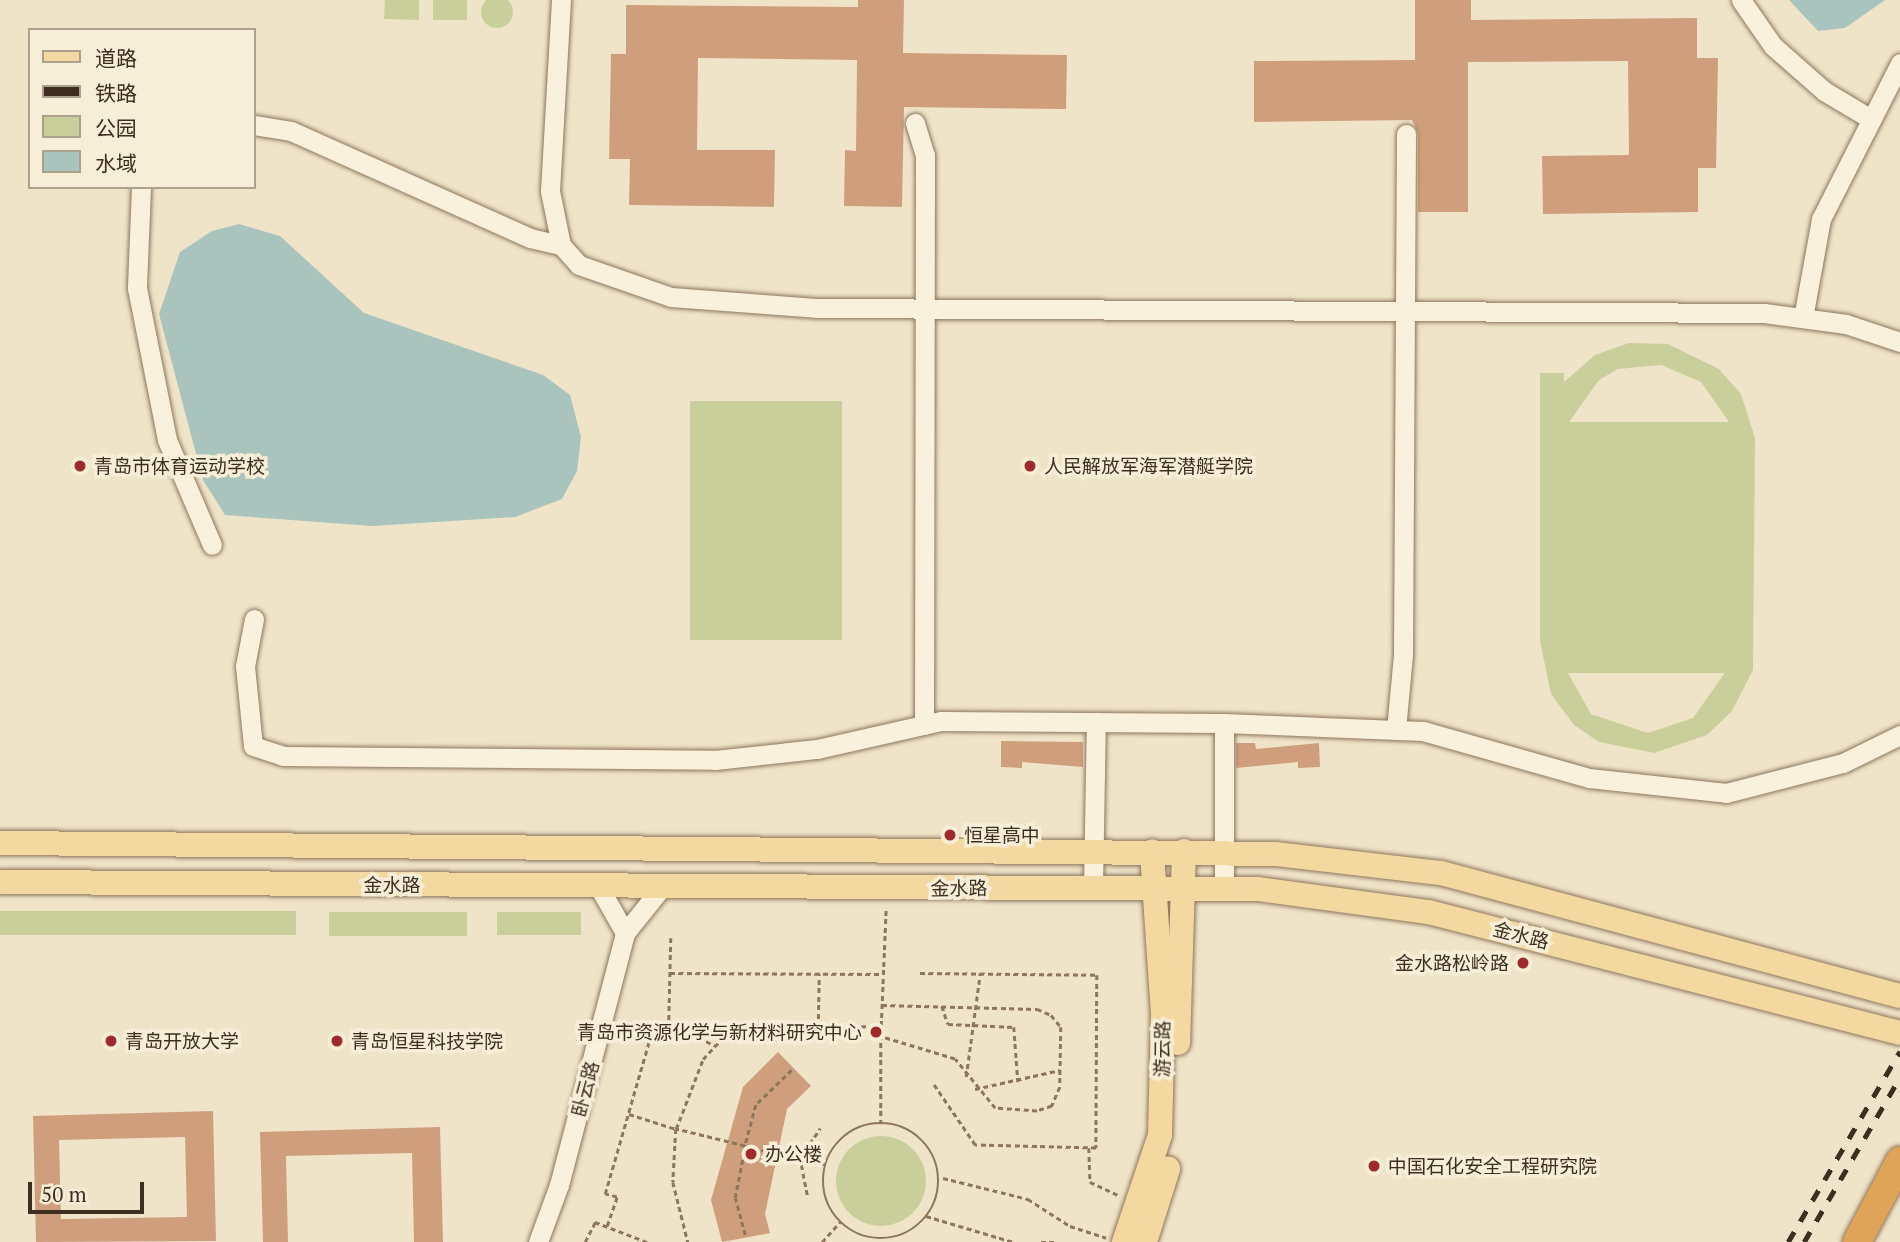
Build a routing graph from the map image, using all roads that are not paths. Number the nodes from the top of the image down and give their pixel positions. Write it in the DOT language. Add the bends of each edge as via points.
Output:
graph roads {
  1 [pos="561,0"];
  2 [pos="1741,0"];
  3 [pos="1900,63"];
  4 [pos="1871,119"];
  5 [pos="915,122"];
  6 [pos="256,125"];
  7 [pos="1406,134"];
  8 [pos="141,189"];
  9 [pos="561,245"];
  10 [pos="920,308"];
  11 [pos="1403,311"];
  12 [pos="1803,318"];
  13 [pos="1900,342"];
  14 [pos="212,545"];
  15 [pos="254,619"];
  16 [pos="1096,722"];
  17 [pos="1224,723"];
  18 [pos="923,726"];
  19 [pos="1396,730"];
  20 [pos="1900,735"];
  21 [pos="0,843"];
  22 [pos="1098,850"];
  23 [pos="1152,851"];
  24 [pos="1184,851"];
  25 [pos="1225,852"];
  26 [pos="0,882"];
  27 [pos="1155,886"];
  28 [pos="1183,886"];
  29 [pos="599,887"];
  30 [pos="662,887"];
  31 [pos="1093,887"];
  32 [pos="1224,887"];
  33 [pos="625,933"];
  34 [pos="1900,996"];
  35 [pos="1900,1033"];
  36 [pos="1900,1161"];
  37 [pos="538,1242"];
  38 [pos="1124,1242"];
  39 [pos="1145,1242"];
  40 [pos="1857,1242"];
  1 -- 9 [label="street" via="550,191"];
  2 -- 4 [label="street" via="1773,46 1824,91"];
  3 -- 4 [label="street"];
  4 -- 12 [label="street" via="1821,219"];
  5 -- 10 [label="street" via="925,155"];
  6 -- 9 [label="street" via="291,131 530,238"];
  7 -- 11 [label="street"];
  8 -- 14 [label="street" via="139,301 167,440"];
  9 -- 10 [label="street" via="579,265 671,297"];
  10 -- 11 [label="street"];
  10 -- 18 [label="street"];
  11 -- 12 [label="street"];
  11 -- 19 [label="street" via="1403,654"];
  12 -- 13 [label="street" via="1846,324"];
  15 -- 18 [label="street" via="245,666 253,746 283,756 715,760 817,749"];
  16 -- 17 [label="street"];
  16 -- 18 [label="street"];
  16 -- 22 [label="street"];
  17 -- 19 [label="street"];
  17 -- 25 [label="street"];
  19 -- 20 [label="street" via="1423,731 1589,778 1726,793 1843,763"];
  21 -- 22 [label="main road, 金水路"];
  22 -- 23 [label="main road, 金水路"];
  22 -- 31 [label="street"];
  23 -- 24 [label="main road, 金水路"];
  23 -- 27 [label="main road, 游云路"];
  24 -- 25 [label="main road, 金水路"];
  24 -- 28 [label="main road, 游云路"];
  25 -- 32 [label="street"];
  25 -- 34 [label="main road, 金水路" via="1441,873"];
  26 -- 29 [label="main road, 金水路"];
  27 -- 28 [label="main road, 金水路"];
  27 -- 31 [label="main road, 金水路"];
  27 -- 38 [label="main road, 游云路" via="1163,1014 1160,1135"];
  28 -- 32 [label="main road, 金水路"];
  28 -- 39 [label="main road, 游云路" via="1176,1131"];
  29 -- 30 [label="main road, 金水路"];
  29 -- 33 [label="street"];
  30 -- 31 [label="main road, 金水路"];
  30 -- 33 [label="street, 卧云路"];
  32 -- 35 [label="main road, 金水路" via="1429,912"];
  33 -- 37 [label="street, 卧云路" via="559,1185"];
  36 -- 40 [label="highway"];
}
